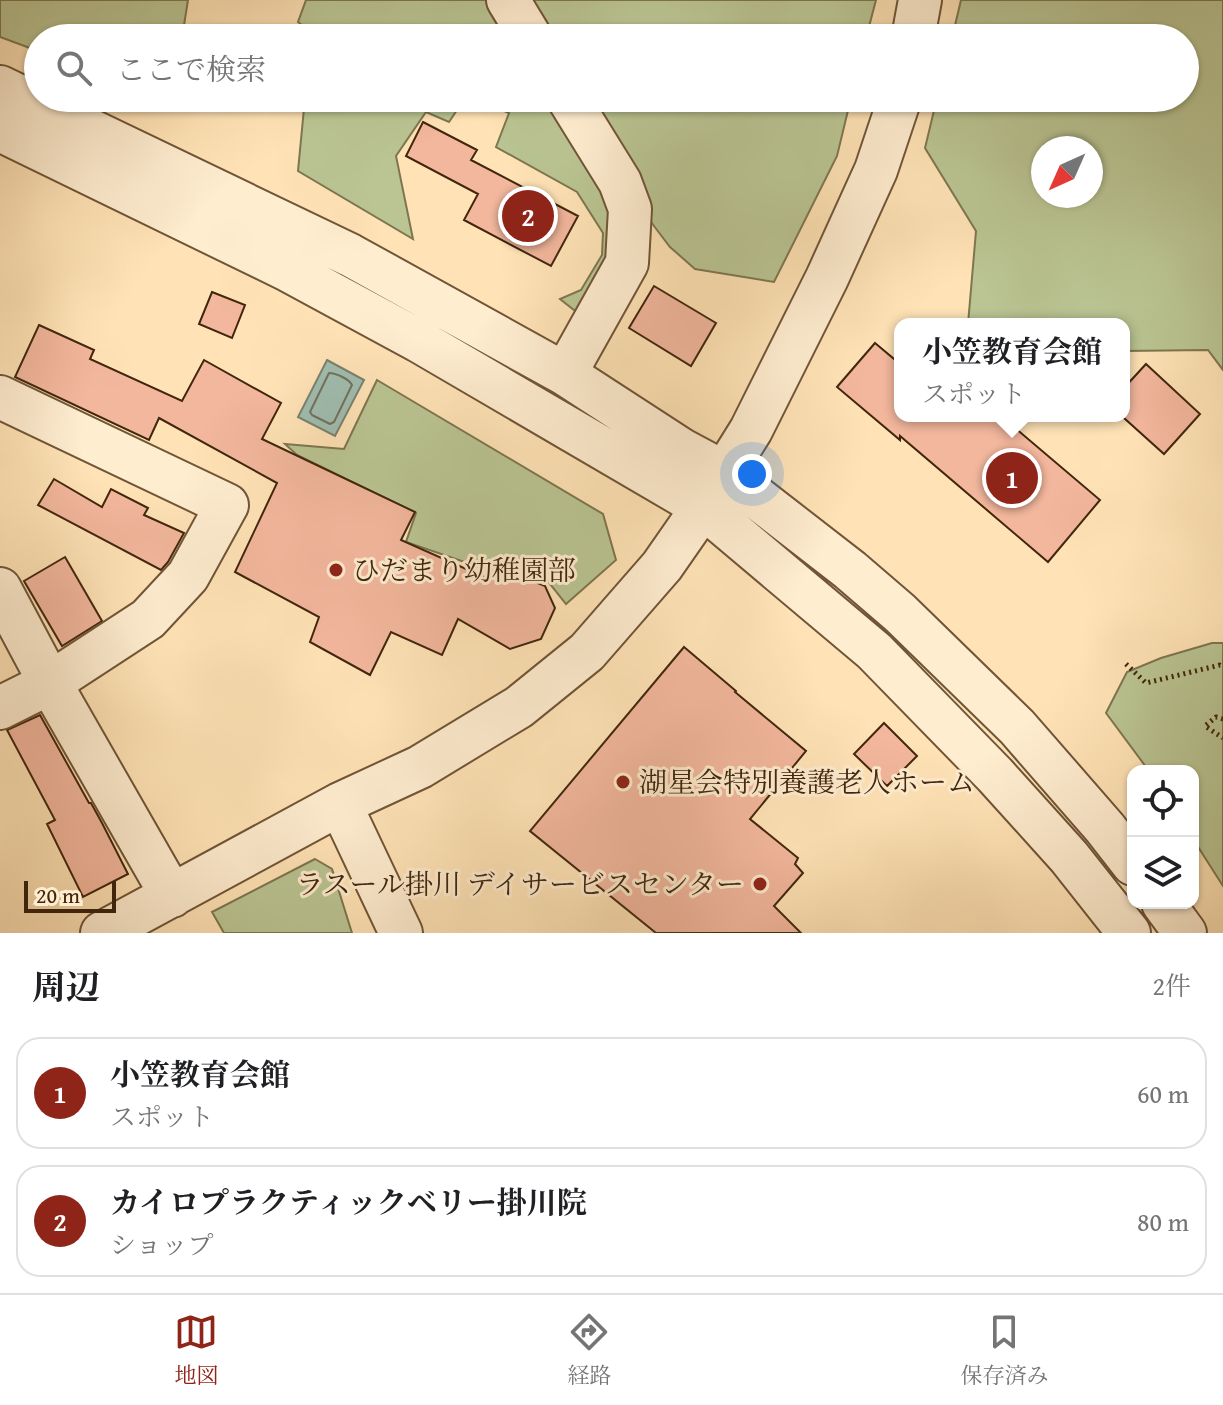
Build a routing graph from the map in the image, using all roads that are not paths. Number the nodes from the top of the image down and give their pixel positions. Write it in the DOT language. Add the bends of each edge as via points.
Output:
graph roads {
  1 [pos="508,0"];
  2 [pos="920,0"];
  3 [pos="523,24"];
  4 [pos="916,24"];
  5 [pos="0,87"];
  6 [pos="24,99"];
  7 [pos="52,112"];
  8 [pos="577,112"];
  9 [pos="895,112"];
  10 [pos="0,130"];
  11 [pos="565,374"];
  12 [pos="0,397"];
  13 [pos="725,473"];
  14 [pos="703,507"];
  15 [pos="0,589"];
  16 [pos="50,683"];
  17 [pos="0,708"];
  18 [pos="340,804"];
  19 [pos="1127,856"];
  20 [pos="172,896"];
  21 [pos="1163,909"];
  22 [pos="1165,909"];
  23 [pos="102,933"];
  24 [pos="401,933"];
  25 [pos="1129,933"];
  26 [pos="1173,933"];
  27 [pos="1185,933"];
  1 -- 3 [label="street"];
  2 -- 4 [label="street"];
  5 -- 6 [label="street"];
  7 -- 11 [label="street" via="350,255"];
  8 -- 11 [label="street" via="620,182 630,209 627,263"];
  9 -- 13 [label="street" via="876,170 827,278"];
  10 -- 14 [label="street" via="286,269"];
  11 -- 13 [label="street"];
  12 -- 16 [label="street" via="227,505 188,576 148,619"];
  13 -- 14 [label="street"];
  13 -- 19 [label="street" via="900,613 1017,727"];
  14 -- 18 [label="street" via="662,566 564,671 519,707 420,767"];
  14 -- 25 [label="street" via="874,651 995,775"];
  15 -- 16 [label="street"];
  16 -- 17 [label="street"];
  16 -- 20 [label="street"];
  18 -- 20 [label="street"];
  18 -- 24 [label="street"];
  20 -- 23 [label="street"];
  21 -- 26 [label="street"];
  22 -- 27 [label="street"];
}
